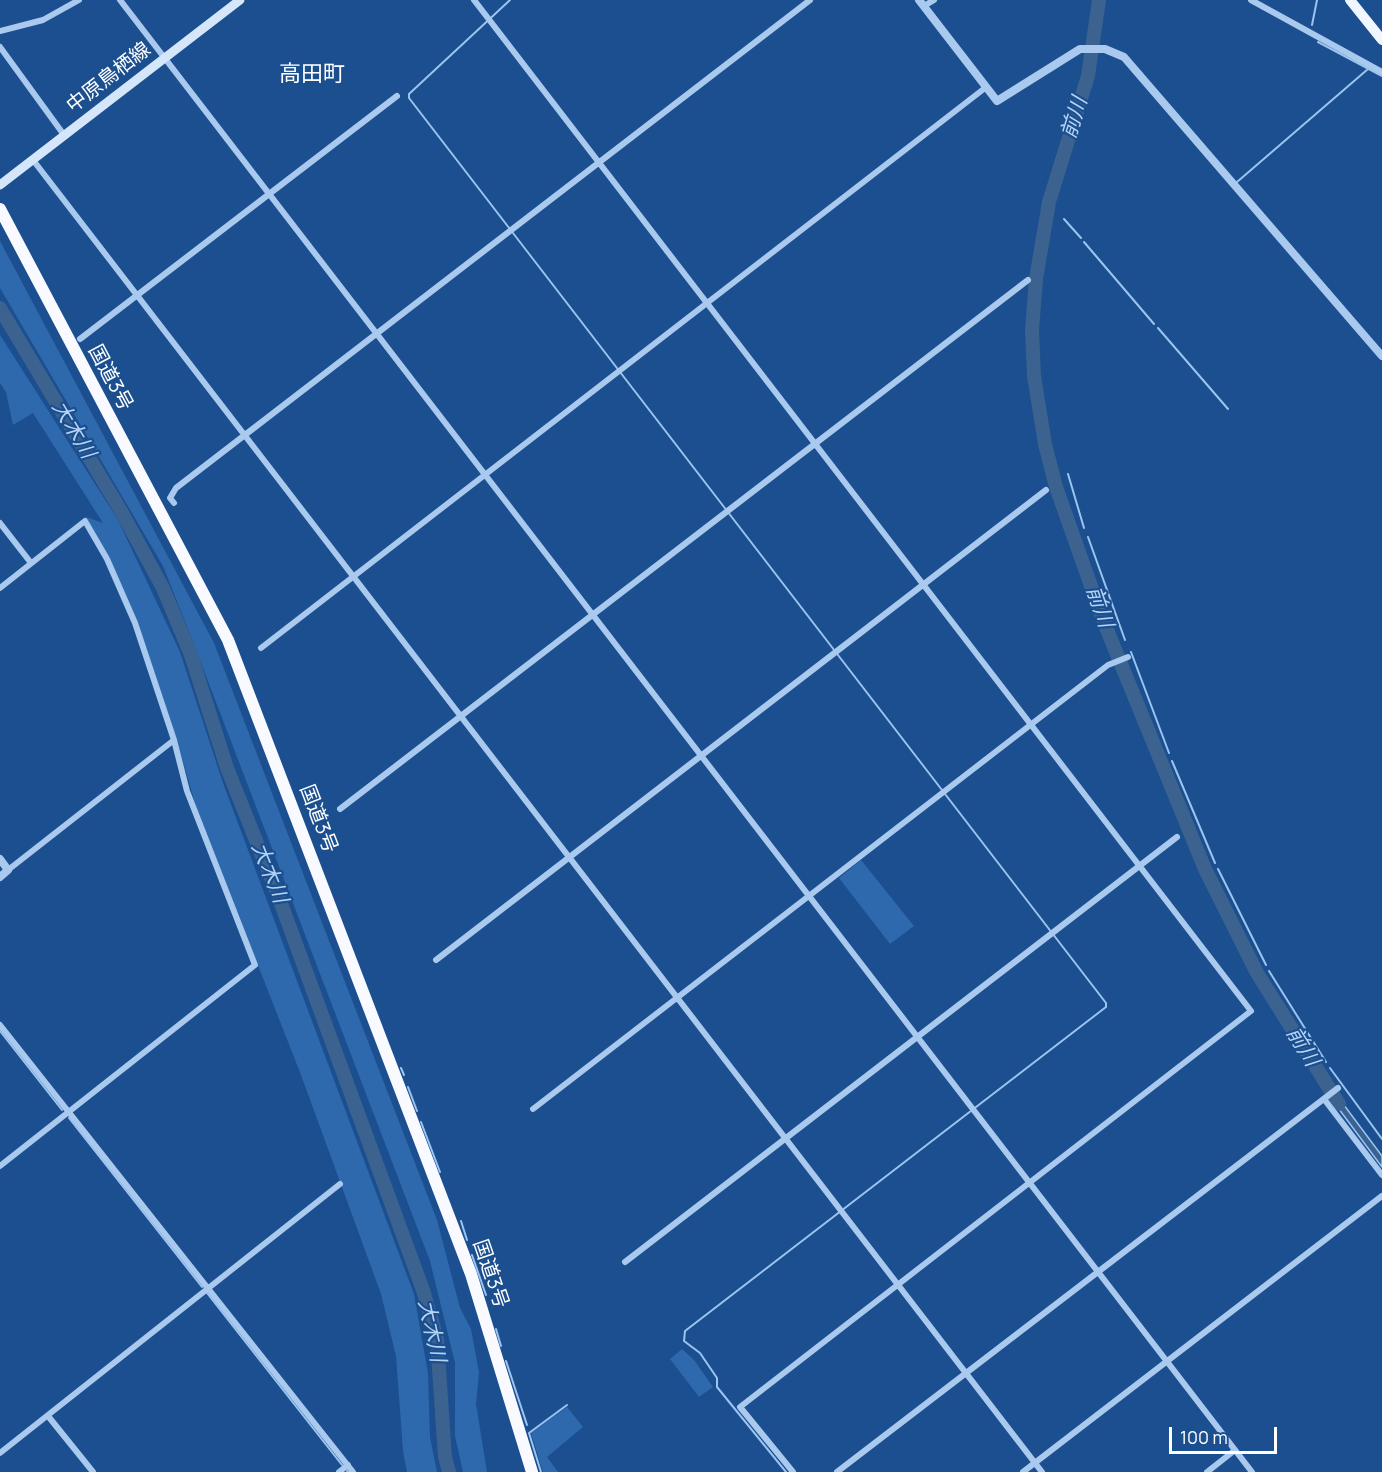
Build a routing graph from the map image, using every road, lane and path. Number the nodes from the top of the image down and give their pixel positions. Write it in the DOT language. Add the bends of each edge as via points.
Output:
graph roads {
  1 [pos="79,0"];
  2 [pos="120,0"];
  3 [pos="240,0"];
  4 [pos="474,0"];
  5 [pos="810,0"];
  6 [pos="933,0"];
  7 [pos="1251,0"];
  8 [pos="1350,0"];
  9 [pos="921,3"];
  10 [pos="0,31"];
  11 [pos="1382,39"];
  12 [pos="0,47"];
  13 [pos="164,58"];
  14 [pos="1382,72"];
  15 [pos="986,88"];
  16 [pos="397,96"];
  17 [pos="64,135"];
  18 [pos="33,160"];
  19 [pos="599,162"];
  20 [pos="0,185"];
  21 [pos="269,194"];
  22 [pos="0,209"];
  23 [pos="1028,280"];
  24 [pos="136,295"];
  25 [pos="708,303"];
  26 [pos="376,333"];
  27 [pos="80,339"];
  28 [pos="1382,356"];
  29 [pos="244,436"];
  30 [pos="815,443"];
  31 [pos="485,474"];
  32 [pos="1046,490"];
  33 [pos="174,503"];
  34 [pos="0,523"];
  35 [pos="32,563"];
  36 [pos="353,577"];
  37 [pos="923,584"];
  38 [pos="0,588"];
  39 [pos="593,615"];
  40 [pos="261,648"];
  41 [pos="1128,657"];
  42 [pos="461,716"];
  43 [pos="1032,725"];
  44 [pos="174,740"];
  45 [pos="701,756"];
  46 [pos="340,809"];
  47 [pos="1177,837"];
  48 [pos="569,857"];
  49 [pos="0,859"];
  50 [pos="1140,866"];
  51 [pos="8,870"];
  52 [pos="0,877"];
  53 [pos="810,897"];
  54 [pos="436,960"];
  55 [pos="677,998"];
  56 [pos="0,1025"];
  57 [pos="917,1037"];
  58 [pos="1338,1088"];
  59 [pos="1324,1098"];
  60 [pos="533,1109"];
  61 [pos="68,1111"];
  62 [pos="785,1138"];
  63 [pos="0,1166"];
  64 [pos="1382,1175"];
  65 [pos="1029,1183"];
  66 [pos="340,1184"];
  67 [pos="1382,1196"];
  68 [pos="625,1262"];
  69 [pos="1098,1272"];
  70 [pos="898,1285"];
  71 [pos="207,1287"];
  72 [pos="1166,1361"];
  73 [pos="966,1373"];
  74 [pos="48,1416"];
  75 [pos="1235,1450"];
  76 [pos="0,1453"];
  77 [pos="1035,1463"];
  78 [pos="348,1465"];
  79 [pos="93,1472"];
  80 [pos="339,1472"];
  81 [pos="353,1472"];
  82 [pos="532,1472"];
  83 [pos="793,1472"];
  84 [pos="837,1472"];
  85 [pos="1023,1472"];
  86 [pos="1042,1472"];
  87 [pos="1206,1472"];
  88 [pos="1252,1472"];
  1 -- 10 [label="street" via="44,20"];
  2 -- 13 [label="street"];
  3 -- 13 [label="main road, 中原鳥栖線"];
  4 -- 19 [label="street"];
  5 -- 19 [label="street"];
  6 -- 9 [label="street"];
  7 -- 14 [label="street"];
  8 -- 11 [label="main road"];
  9 -- 15 [label="street"];
  12 -- 17 [label="street"];
  13 -- 17 [label="main road, 中原鳥栖線"];
  13 -- 21 [label="street"];
  15 -- 25 [label="street"];
  15 -- 28 [label="street" via="997,101 1080,49 1105,49 1119,54"];
  16 -- 21 [label="street"];
  17 -- 18 [label="main road, 中原鳥栖線"];
  18 -- 20 [label="main road, 中原鳥栖線"];
  18 -- 24 [label="street"];
  19 -- 25 [label="street"];
  19 -- 26 [label="street"];
  21 -- 24 [label="street"];
  21 -- 26 [label="street"];
  22 -- 82 [label="highway, 国道3号" via="228,640 471,1275"];
  23 -- 30 [label="street"];
  24 -- 27 [label="street"];
  24 -- 29 [label="street"];
  25 -- 30 [label="street"];
  25 -- 31 [label="street"];
  26 -- 29 [label="street"];
  26 -- 31 [label="street"];
  29 -- 33 [label="street" via="176,488 170,498"];
  29 -- 36 [label="street"];
  30 -- 37 [label="street"];
  30 -- 39 [label="street"];
  31 -- 36 [label="street"];
  31 -- 39 [label="street"];
  32 -- 37 [label="street"];
  34 -- 35 [label="street"];
  35 -- 38 [label="street"];
  35 -- 44 [label="street" via="85,521 107,559 135,623"];
  36 -- 40 [label="street"];
  36 -- 42 [label="street"];
  37 -- 43 [label="street"];
  37 -- 45 [label="street"];
  39 -- 42 [label="street"];
  39 -- 45 [label="street"];
  41 -- 43 [label="street" via="1108,665"];
  42 -- 46 [label="street"];
  42 -- 48 [label="street"];
  43 -- 50 [label="street"];
  43 -- 53 [label="street"];
  44 -- 51 [label="street"];
  44 -- 61 [label="street" via="196,818 255,964"];
  45 -- 48 [label="street"];
  45 -- 53 [label="street"];
  47 -- 50 [label="street"];
  48 -- 54 [label="street"];
  48 -- 55 [label="street"];
  49 -- 51 [label="street"];
  50 -- 57 [label="street"];
  50 -- 65 [label="street" via="1251,1011"];
  51 -- 52 [label="street"];
  53 -- 55 [label="street"];
  53 -- 57 [label="street"];
  55 -- 60 [label="street"];
  55 -- 62 [label="street"];
  56 -- 61 [label="street"];
  57 -- 62 [label="street"];
  57 -- 65 [label="street"];
  58 -- 59 [label="street"];
  59 -- 64 [label="street"];
  59 -- 69 [label="street"];
  61 -- 63 [label="street"];
  61 -- 71 [label="street"];
  62 -- 68 [label="street"];
  62 -- 70 [label="street"];
  65 -- 69 [label="street"];
  65 -- 70 [label="street"];
  66 -- 71 [label="street"];
  67 -- 72 [label="street"];
  69 -- 72 [label="street"];
  69 -- 73 [label="street"];
  70 -- 73 [label="street"];
  70 -- 83 [label="street" via="740,1407"];
  71 -- 74 [label="street"];
  71 -- 78 [label="street"];
  72 -- 75 [label="street"];
  72 -- 77 [label="street"];
  73 -- 77 [label="street"];
  73 -- 84 [label="street"];
  74 -- 76 [label="street"];
  74 -- 79 [label="street"];
  75 -- 87 [label="street"];
  75 -- 88 [label="street"];
  77 -- 85 [label="street"];
  77 -- 86 [label="street"];
  78 -- 80 [label="street"];
  78 -- 81 [label="street"];
}
